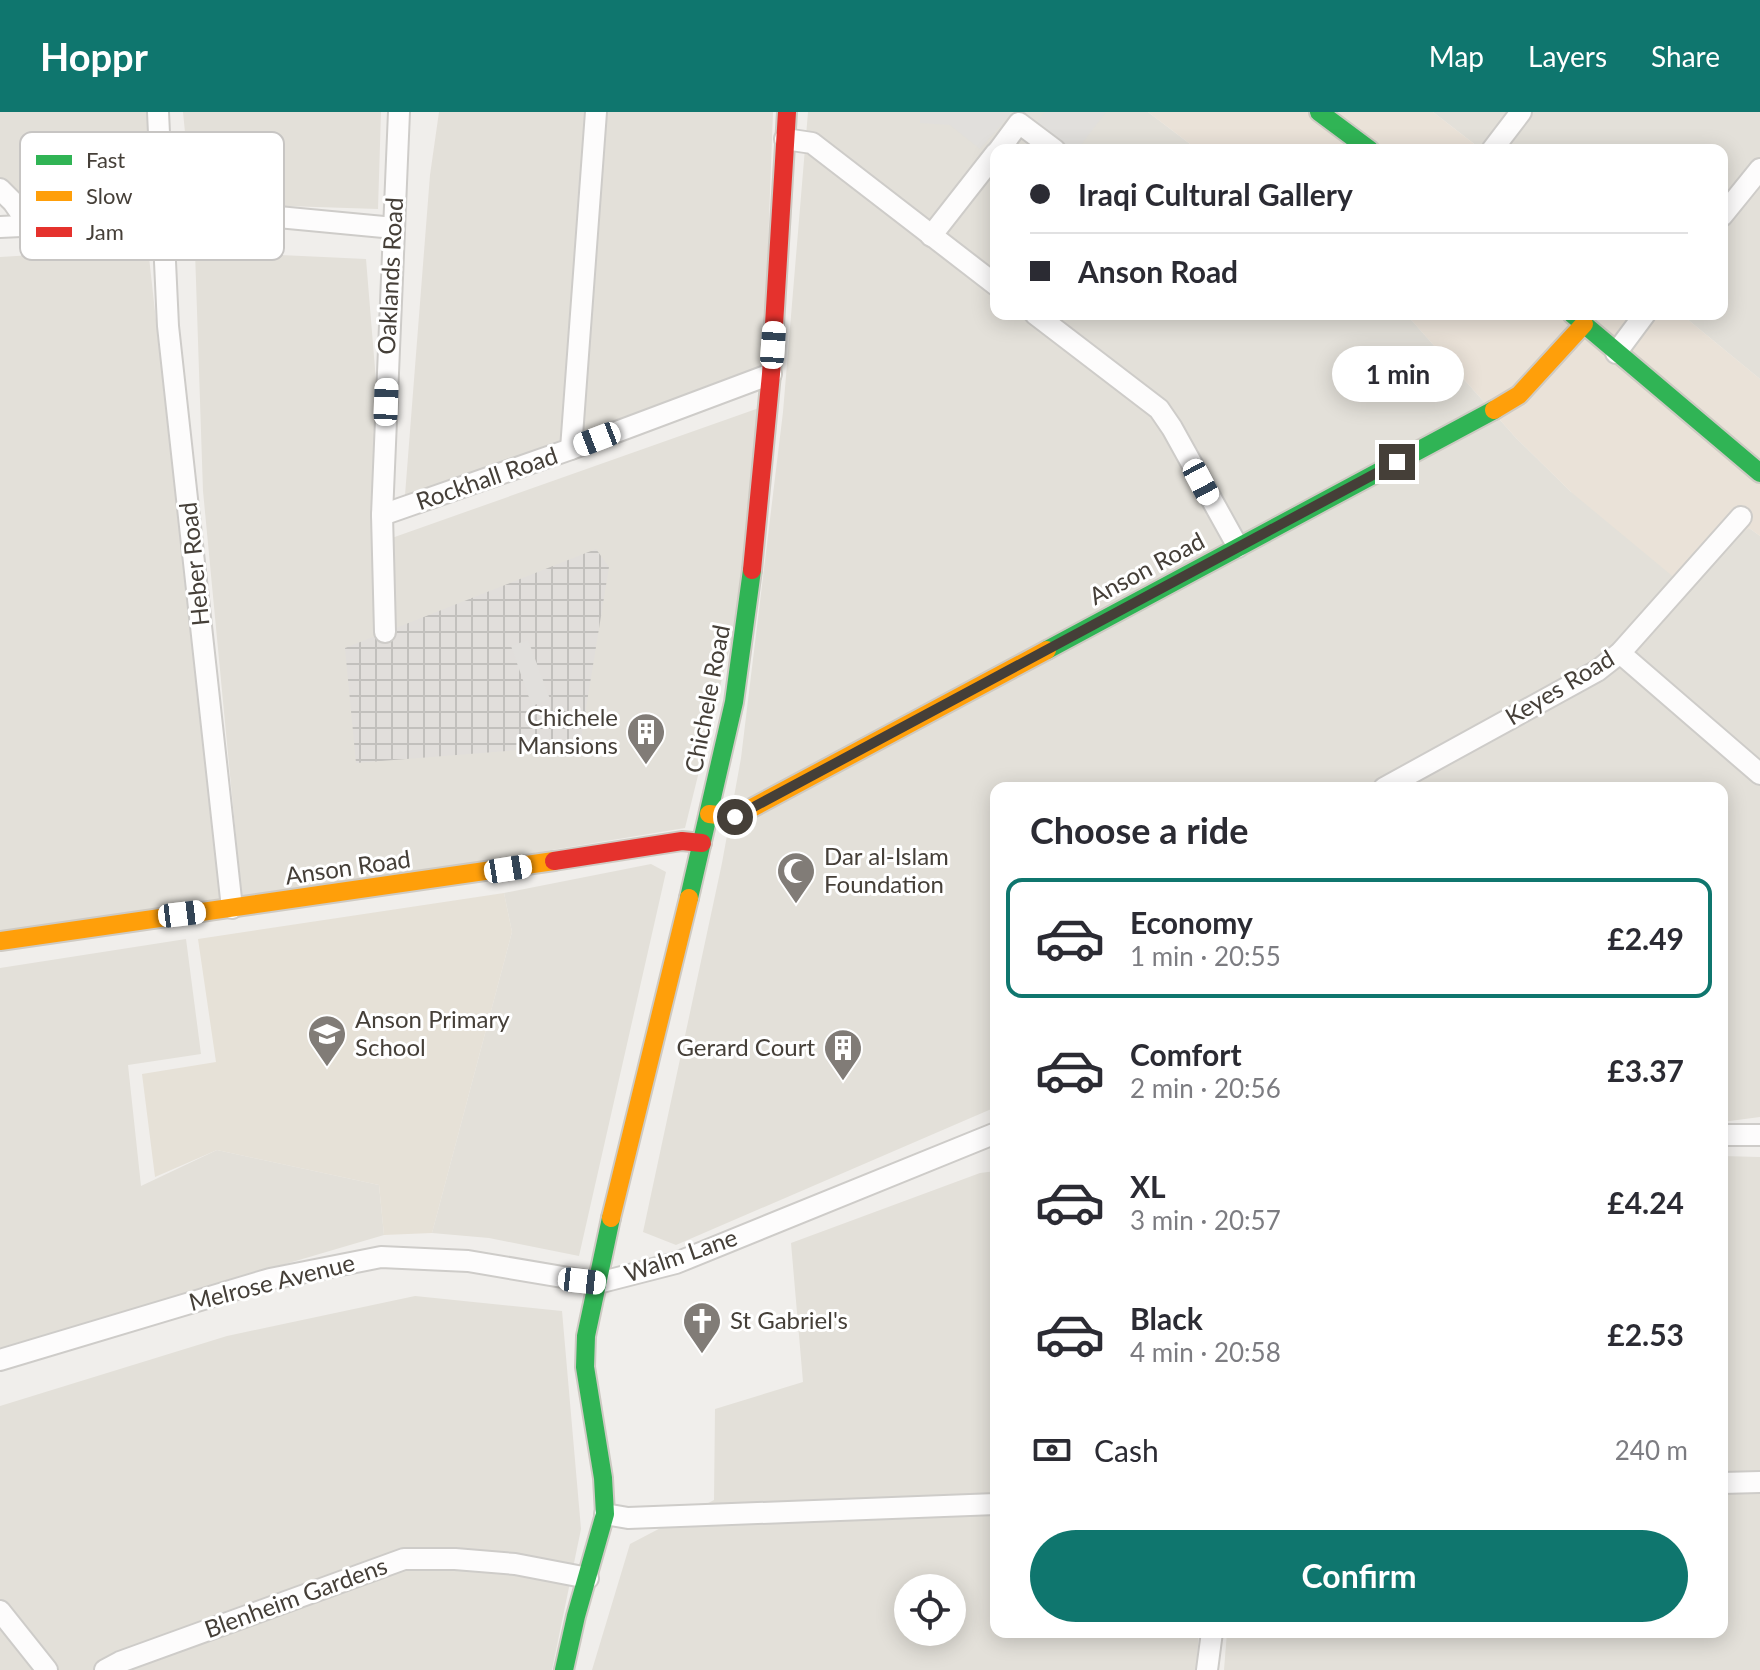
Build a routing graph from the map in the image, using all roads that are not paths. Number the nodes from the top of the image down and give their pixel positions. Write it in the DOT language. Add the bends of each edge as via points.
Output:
graph roads {
  1 [pos="158,112"];
  2 [pos="399,112"];
  3 [pos="596,112"];
  4 [pos="787,112"];
  5 [pos="1319,112"];
  6 [pos="1521,112"];
  7 [pos="159,132"];
  8 [pos="785,139"];
  9 [pos="1003,144"];
  10 [pos="1047,144"];
  11 [pos="1362,144"];
  12 [pos="1497,144"];
  13 [pos="990,161"];
  14 [pos="1760,169"];
  15 [pos="0,189"];
  16 [pos="1728,209"];
  17 [pos="20,212"];
  18 [pos="284,218"];
  19 [pos="20,226"];
  20 [pos="0,227"];
  21 [pos="394,228"];
  22 [pos="931,236"];
  23 [pos="166,260"];
  24 [pos="990,280"];
  25 [pos="1043,320"];
  26 [pos="1577,320"];
  27 [pos="1579,320"];
  28 [pos="1641,320"];
  29 [pos="1616,353"];
  30 [pos="771,374"];
  31 [pos="571,449"];
  32 [pos="1760,473"];
  33 [pos="382,515"];
  34 [pos="1741,517"];
  35 [pos="1238,547"];
  36 [pos="385,632"];
  37 [pos="1620,653"];
  38 [pos="1760,774"];
  39 [pos="1395,782"];
  40 [pos="709,814"];
  41 [pos="702,843"];
  42 [pos="232,908"];
  43 [pos="0,941"];
  44 [pos="990,1135"];
  45 [pos="1728,1135"];
  46 [pos="1760,1135"];
  47 [pos="598,1283"];
  48 [pos="0,1360"];
  49 [pos="1760,1482"];
  50 [pos="1728,1483"];
  51 [pos="990,1504"];
  52 [pos="605,1514"];
  53 [pos="588,1578"];
  54 [pos="0,1611"];
  55 [pos="1211,1638"];
  56 [pos="47,1670"];
  57 [pos="105,1670"];
  58 [pos="564,1670"];
  59 [pos="1207,1670"];
  1 -- 7 [label="street, Heber Road"];
  2 -- 21 [label="street, Oaklands Road"];
  3 -- 31 [label="street"];
  4 -- 8 [label="main road, Chichele Road"];
  5 -- 11 [label="main road"];
  6 -- 12 [label="street"];
  8 -- 22 [label="street" via="812,143"];
  8 -- 30 [label="main road, Chichele Road"];
  9 -- 10 [label="street" via="1019,123"];
  13 -- 22 [label="street"];
  14 -- 16 [label="street"];
  15 -- 17 [label="street"];
  18 -- 21 [label="street"];
  19 -- 20 [label="street"];
  21 -- 33 [label="street, Oaklands Road"];
  22 -- 24 [label="street"];
  23 -- 42 [label="street, Heber Road" via="168,326"];
  25 -- 35 [label="street" via="1159,409"];
  26 -- 35 [label="main road, Anson Road" via="1519,395"];
  27 -- 29 [label="main road"];
  28 -- 29 [label="street"];
  29 -- 32 [label="main road"];
  30 -- 31 [label="street, Rockhall Road"];
  30 -- 40 [label="main road, Chichele Road" via="748,614"];
  31 -- 33 [label="street, Rockhall Road"];
  33 -- 36 [label="street, Oaklands Road"];
  34 -- 37 [label="street, Keyes Road"];
  35 -- 40 [label="main road, Anson Road" via="735,817"];
  37 -- 38 [label="street"];
  37 -- 39 [label="street, Keyes Road" via="1597,671"];
  40 -- 41 [label="main road, Chichele Road"];
  41 -- 42 [label="main road, Anson Road" via="682,841"];
  41 -- 47 [label="main road, Chichele Road"];
  42 -- 43 [label="main road, Anson Road"];
  44 -- 47 [label="street, Walm Lane" via="676,1263"];
  45 -- 46 [label="street"];
  47 -- 48 [label="street, Melrose Avenue" via="468,1261 381,1257 270,1279"];
  47 -- 52 [label="main road, Walm Lane" via="585,1367"];
  49 -- 50 [label="street"];
  51 -- 52 [label="street" via="628,1518"];
  52 -- 53 [label="main road, Walm Lane"];
  53 -- 57 [label="street, Blenheim Gardens" via="515,1564 404,1559"];
  53 -- 58 [label="main road, Walm Lane"];
  54 -- 56 [label="street"];
  55 -- 59 [label="street"];
}
